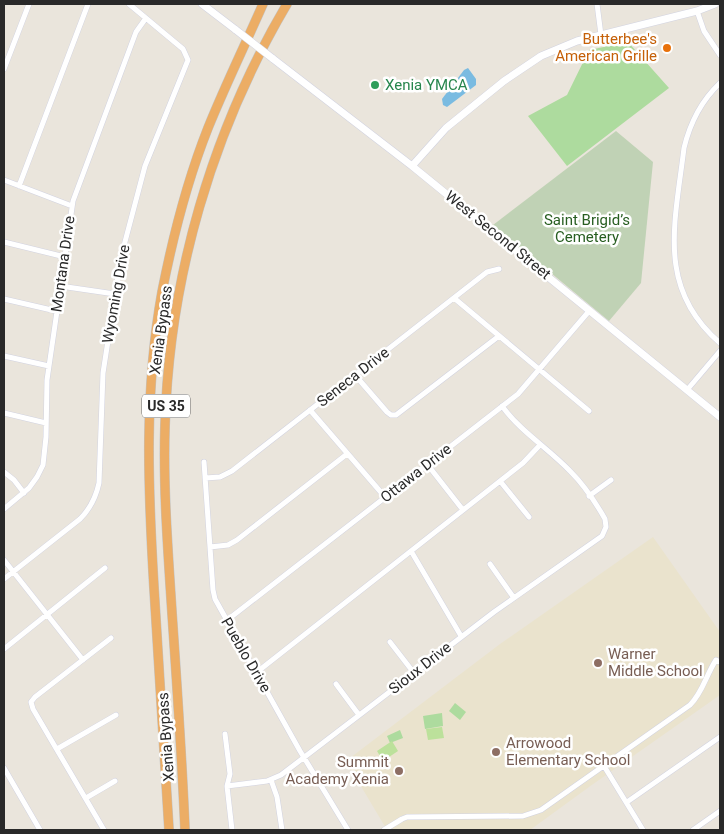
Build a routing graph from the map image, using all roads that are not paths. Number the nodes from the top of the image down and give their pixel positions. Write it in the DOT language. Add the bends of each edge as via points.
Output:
graph roads {
  1 [pos="28,4"];
  2 [pos="88,4"];
  3 [pos="129,4"];
  4 [pos="202,4"];
  5 [pos="263,4"];
  6 [pos="286,4"];
  7 [pos="597,4"];
  8 [pos="714,4"];
  9 [pos="697,11"];
  10 [pos="146,18"];
  11 [pos="601,35"];
  12 [pos="720,56"];
  13 [pos="4,70"];
  14 [pos="720,83"];
  15 [pos="412,166"];
  16 [pos="4,180"];
  17 [pos="19,186"];
  18 [pos="72,206"];
  19 [pos="4,242"];
  20 [pos="65,256"];
  21 [pos="499,269"];
  22 [pos="60,286"];
  23 [pos="115,294"];
  24 [pos="454,298"];
  25 [pos="4,299"];
  26 [pos="590,310"];
  27 [pos="56,311"];
  28 [pos="499,336"];
  29 [pos="720,343"];
  30 [pos="720,350"];
  31 [pos="4,356"];
  32 [pos="49,366"];
  33 [pos="540,370"];
  34 [pos="355,375"];
  35 [pos="688,390"];
  36 [pos="502,406"];
  37 [pos="310,410"];
  38 [pos="588,411"];
  39 [pos="4,413"];
  40 [pos="720,417"];
  41 [pos="46,423"];
  42 [pos="540,445"];
  43 [pos="347,454"];
  44 [pos="204,462"];
  45 [pos="427,464"];
  46 [pos="4,472"];
  47 [pos="205,478"];
  48 [pos="500,480"];
  49 [pos="611,480"];
  50 [pos="24,492"];
  51 [pos="589,496"];
  52 [pos="385,497"];
  53 [pos="4,509"];
  54 [pos="463,510"];
  55 [pos="529,517"];
  56 [pos="210,546"];
  57 [pos="411,551"];
  58 [pos="4,560"];
  59 [pos="490,564"];
  60 [pos="105,568"];
  61 [pos="13,572"];
  62 [pos="4,579"];
  63 [pos="514,598"];
  64 [pos="47,615"];
  65 [pos="226,621"];
  66 [pos="461,636"];
  67 [pos="111,638"];
  68 [pos="390,642"];
  69 [pos="4,649"];
  70 [pos="83,660"];
  71 [pos="720,662"];
  72 [pos="176,669"];
  73 [pos="257,672"];
  74 [pos="414,673"];
  75 [pos="336,684"];
  76 [pos="116,715"];
  77 [pos="359,715"];
  78 [pos="226,734"];
  79 [pos="720,737"];
  80 [pos="57,749"];
  81 [pos="304,757"];
  82 [pos="604,766"];
  83 [pos="4,768"];
  84 [pos="271,780"];
  85 [pos="115,781"];
  86 [pos="227,786"];
  87 [pos="86,798"];
  88 [pos="627,802"];
  89 [pos="720,811"];
  90 [pos="40,830"];
  91 [pos="104,830"];
  92 [pos="167,830"];
  93 [pos="186,830"];
  94 [pos="190,830"];
  95 [pos="232,830"];
  96 [pos="282,830"];
  97 [pos="348,830"];
  98 [pos="384,830"];
  99 [pos="643,830"];
  100 [pos="693,830"];
  1 -- 13 [label="street"];
  2 -- 17 [label="street"];
  3 -- 10 [label="street, Wyoming Drive"];
  4 -- 15 [label="main road, West Second Street, bridge"];
  5 -- 92 [label="highway, Xenia Bypass / US 35" via="208,129 194,170 172,247 159,310 149,403 148,484"];
  6 -- 72 [label="highway, Xenia Bypass / US 35" via="250,74 214,161 192,232 175,316 168,370 164,457"];
  7 -- 11 [label="street"];
  8 -- 9 [label="main road"];
  9 -- 11 [label="main road"];
  9 -- 12 [label="street" via="704,31"];
  10 -- 18 [label="street, Montana Drive" via="136,32"];
  10 -- 23 [label="street, Wyoming Drive" via="183,48 188,60 145,166 121,257"];
  11 -- 15 [label="main road" via="556,48 521,68 446,128"];
  14 -- 29 [label="street" via="700,108 686,138 674,252 677,276 688,305 704,328"];
  15 -- 26 [label="main road, West Second Street"];
  16 -- 17 [label="street"];
  17 -- 18 [label="street"];
  18 -- 20 [label="street, Montana Drive"];
  19 -- 20 [label="street"];
  20 -- 22 [label="street, Montana Drive"];
  21 -- 24 [label="street, Seneca Drive" via="487,272"];
  22 -- 23 [label="street"];
  22 -- 27 [label="street, Montana Drive"];
  23 -- 61 [label="street, Wyoming Drive" via="103,373 98,491 80,519"];
  24 -- 28 [label="street"];
  24 -- 34 [label="street, Seneca Drive"];
  25 -- 27 [label="street"];
  26 -- 33 [label="street, Ottawa Drive"];
  26 -- 35 [label="main road, West Second Street"];
  27 -- 32 [label="street, Montana Drive"];
  28 -- 33 [label="street"];
  28 -- 34 [label="street" via="396,415 387,412"];
  30 -- 35 [label="street"];
  31 -- 32 [label="street"];
  32 -- 41 [label="street, Montana Drive"];
  33 -- 36 [label="street, Ottawa Drive"];
  33 -- 38 [label="street"];
  34 -- 37 [label="street, Seneca Drive"];
  35 -- 40 [label="main road, West Second Street"];
  36 -- 42 [label="street" via="516,424"];
  36 -- 45 [label="street, Ottawa Drive"];
  37 -- 43 [label="street"];
  37 -- 47 [label="street, Seneca Drive" via="232,471"];
  39 -- 41 [label="street"];
  41 -- 50 [label="street, Montana Drive" via="43,465"];
  42 -- 48 [label="street"];
  42 -- 51 [label="street" via="571,472"];
  43 -- 52 [label="street"];
  43 -- 56 [label="street" via="237,540 228,545"];
  44 -- 47 [label="street, Pueblo Drive"];
  45 -- 52 [label="street, Ottawa Drive"];
  45 -- 54 [label="street"];
  46 -- 50 [label="street"];
  47 -- 56 [label="street, Pueblo Drive"];
  48 -- 54 [label="street"];
  48 -- 55 [label="street"];
  49 -- 51 [label="street"];
  50 -- 53 [label="street, Montana Drive"];
  51 -- 63 [label="street, Sioux Drive" via="605,519 606,530 602,536"];
  52 -- 65 [label="street, Ottawa Drive"];
  54 -- 57 [label="street"];
  56 -- 65 [label="street, Pueblo Drive" via="213,590"];
  57 -- 66 [label="street"];
  57 -- 73 [label="street"];
  58 -- 61 [label="street"];
  59 -- 63 [label="street"];
  60 -- 64 [label="street"];
  61 -- 62 [label="street, Wyoming Drive"];
  61 -- 64 [label="street"];
  63 -- 66 [label="street, Sioux Drive"];
  64 -- 69 [label="street"];
  64 -- 70 [label="street"];
  65 -- 73 [label="street, Pueblo Drive"];
  66 -- 74 [label="street, Sioux Drive"];
  67 -- 70 [label="street"];
  68 -- 74 [label="street"];
  70 -- 80 [label="street" via="31,702 32,709"];
  71 -- 82 [label="street" via="716,660 713,664 690,705"];
  72 -- 93 [label="highway, Xenia Bypass / US 35"];
  72 -- 94 [label="highway"];
  73 -- 81 [label="street, Pueblo Drive"];
  74 -- 77 [label="street, Sioux Drive"];
  75 -- 77 [label="street"];
  76 -- 80 [label="street"];
  77 -- 81 [label="street, Sioux Drive"];
  78 -- 86 [label="street" via="230,774"];
  79 -- 88 [label="street"];
  80 -- 87 [label="street"];
  81 -- 84 [label="street, Sioux Drive"];
  81 -- 97 [label="street, Pueblo Drive"];
  82 -- 88 [label="street"];
  82 -- 98 [label="street" via="532,814 407,817"];
  83 -- 90 [label="street"];
  84 -- 86 [label="street, Sioux Drive"];
  84 -- 96 [label="street"];
  85 -- 87 [label="street"];
  86 -- 95 [label="street"];
  87 -- 91 [label="street"];
  88 -- 99 [label="street"];
  89 -- 100 [label="street"];
}
